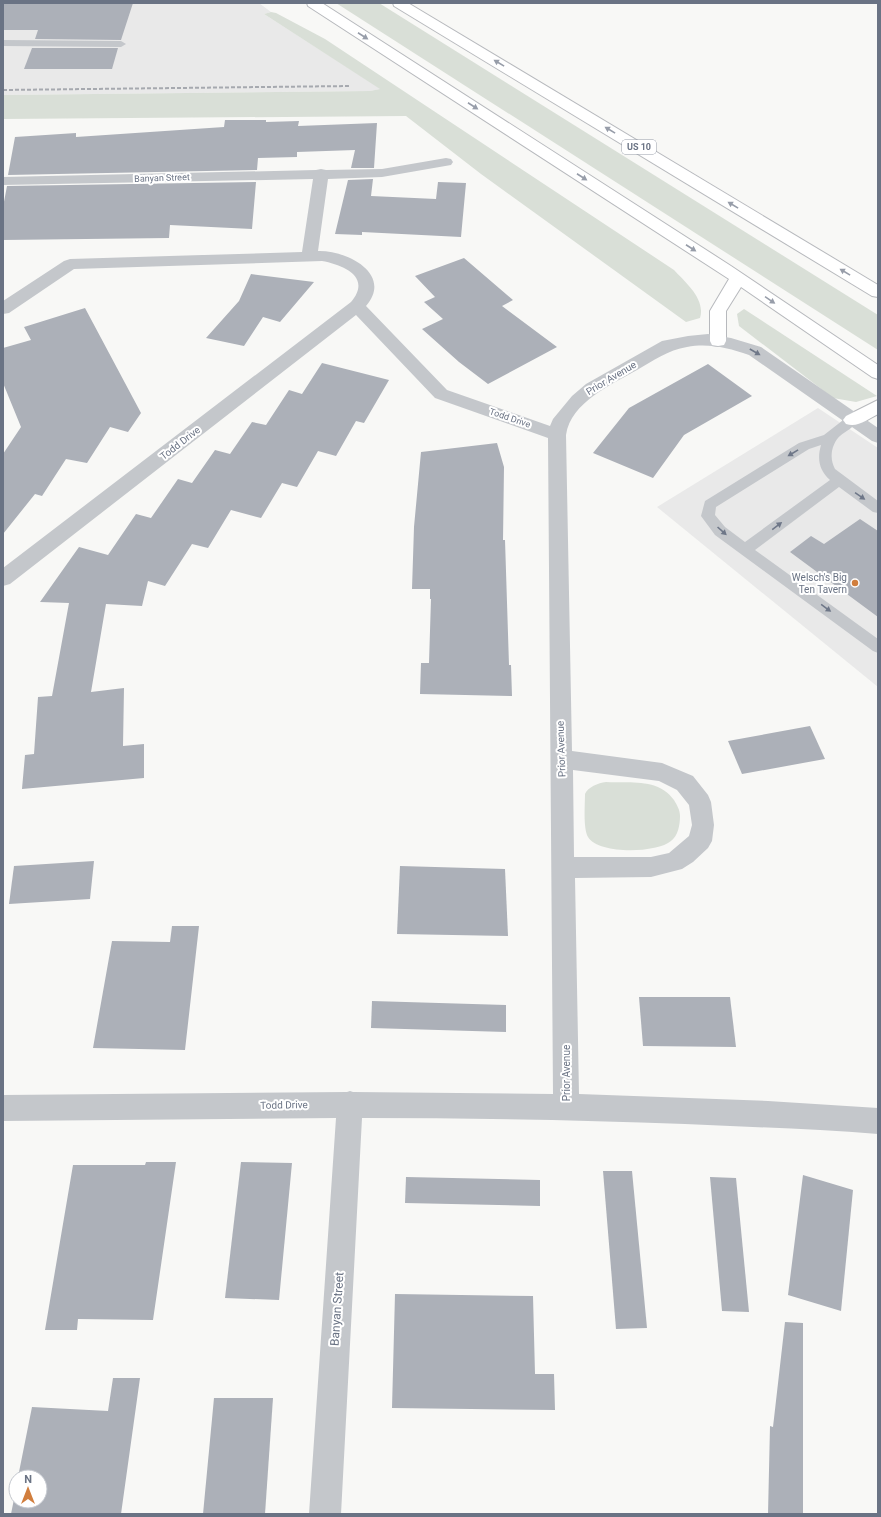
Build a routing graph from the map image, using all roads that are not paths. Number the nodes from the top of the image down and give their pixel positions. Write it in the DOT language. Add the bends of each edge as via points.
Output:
graph roads {
  1 [pos="313,3"];
  2 [pos="399,3"];
  3 [pos="3,43"];
  4 [pos="122,44"];
  5 [pos="446,162"];
  6 [pos="321,173"];
  7 [pos="3,180"];
  8 [pos="309,256"];
  9 [pos="731,274"];
  10 [pos="878,292"];
  11 [pos="356,306"];
  12 [pos="3,309"];
  13 [pos="718,341"];
  14 [pos="878,373"];
  15 [pos="878,406"];
  16 [pos="852,420"];
  17 [pos="557,435"];
  18 [pos="878,437"];
  19 [pos="829,438"];
  20 [pos="839,480"];
  21 [pos="878,508"];
  22 [pos="746,549"];
  23 [pos="3,579"];
  24 [pos="877,644"];
  25 [pos="562,759"];
  26 [pos="564,868"];
  27 [pos="350,1104"];
  28 [pos="566,1106"];
  29 [pos="3,1108"];
  30 [pos="878,1121"];
  31 [pos="325,1514"];
  1 -- 9 [label="highway, one-way"];
  10 -- 2 [label="highway, US 10, one-way"];
  3 -- 4 [label="lane"];
  5 -- 6 [label="street, Banyan Street" via="382,173"];
  6 -- 7 [label="street, Banyan Street"];
  6 -- 8 [label="street"];
  8 -- 11 [label="street, Todd Drive" via="338,259 353,265 362,274 367,285 365,296"];
  8 -- 12 [label="street, Todd Drive" via="70,264"];
  9 -- 13 [label="highway" via="718,311"];
  9 -- 14 [label="highway, one-way"];
  11 -- 17 [label="street, Todd Drive" via="441,394"];
  11 -- 23 [label="street, Todd Drive"];
  13 -- 16 [label="street, Prior Avenue, one-way" via="731,342 755,351"];
  13 -- 17 [label="street, Prior Avenue" via="688,340 668,345 592,388 559,423"];
  15 -- 16 [label="highway"];
  16 -- 18 [label="street, Prior Avenue"];
  16 -- 19 [label="lane"];
  17 -- 25 [label="street, Prior Avenue"];
  19 -- 20 [label="lane" via="825,462 830,472"];
  19 -- 22 [label="lane, one-way" via="804,446 710,504 708,516 720,531"];
  20 -- 21 [label="lane, one-way"];
  22 -- 20 [label="lane, one-way"];
  22 -- 24 [label="lane, one-way"];
  25 -- 26 [label="street, Prior Avenue"];
  25 -- 26 [label="street" via="662,772 685,783 700,802 703,825 700,841 686,855 674,862 651,867"];
  26 -- 28 [label="street, Prior Avenue"];
  27 -- 28 [label="street, Todd Drive"];
  27 -- 29 [label="street, Todd Drive"];
  27 -- 31 [label="street, Banyan Street"];
  28 -- 30 [label="street, Prior Avenue"];
}
